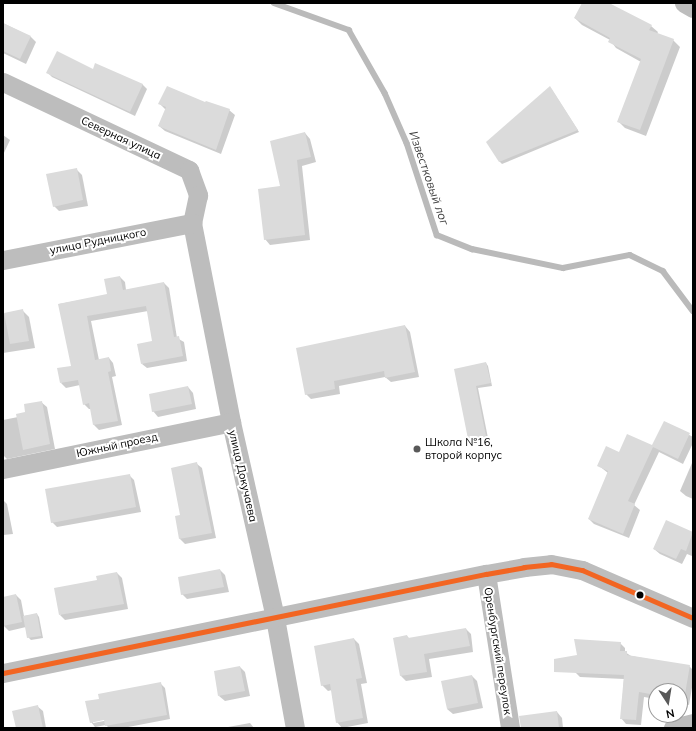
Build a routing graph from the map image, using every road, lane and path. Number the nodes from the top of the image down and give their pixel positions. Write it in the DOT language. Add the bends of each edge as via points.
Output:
graph roads {
  1 [pos="684,3"];
  2 [pos="693,8"];
  3 [pos="3,82"];
  4 [pos="192,223"];
  5 [pos="3,260"];
  6 [pos="231,422"];
  7 [pos="3,469"];
  8 [pos="486,574"];
  9 [pos="275,618"];
  10 [pos="693,618"];
  11 [pos="3,673"];
  12 [pos="693,723"];
  13 [pos="295,728"];
  14 [pos="510,728"];
  15 [pos="673,728"];
  1 -- 2 [label="street"];
  3 -- 4 [label="street, Северная улица" via="189,170 198,195"];
  4 -- 5 [label="street, улица Рудницкого"];
  4 -- 6 [label="street, улица Докучаева"];
  6 -- 7 [label="street, Южный проезд"];
  6 -- 9 [label="street, улица Докучаева"];
  8 -- 9 [label="street"];
  8 -- 10 [label="street" via="551,564 582,570"];
  8 -- 14 [label="street, Оренбургский переулок"];
  9 -- 11 [label="street"];
  9 -- 13 [label="street, улица Докучаева"];
  12 -- 15 [label="street"];
}
